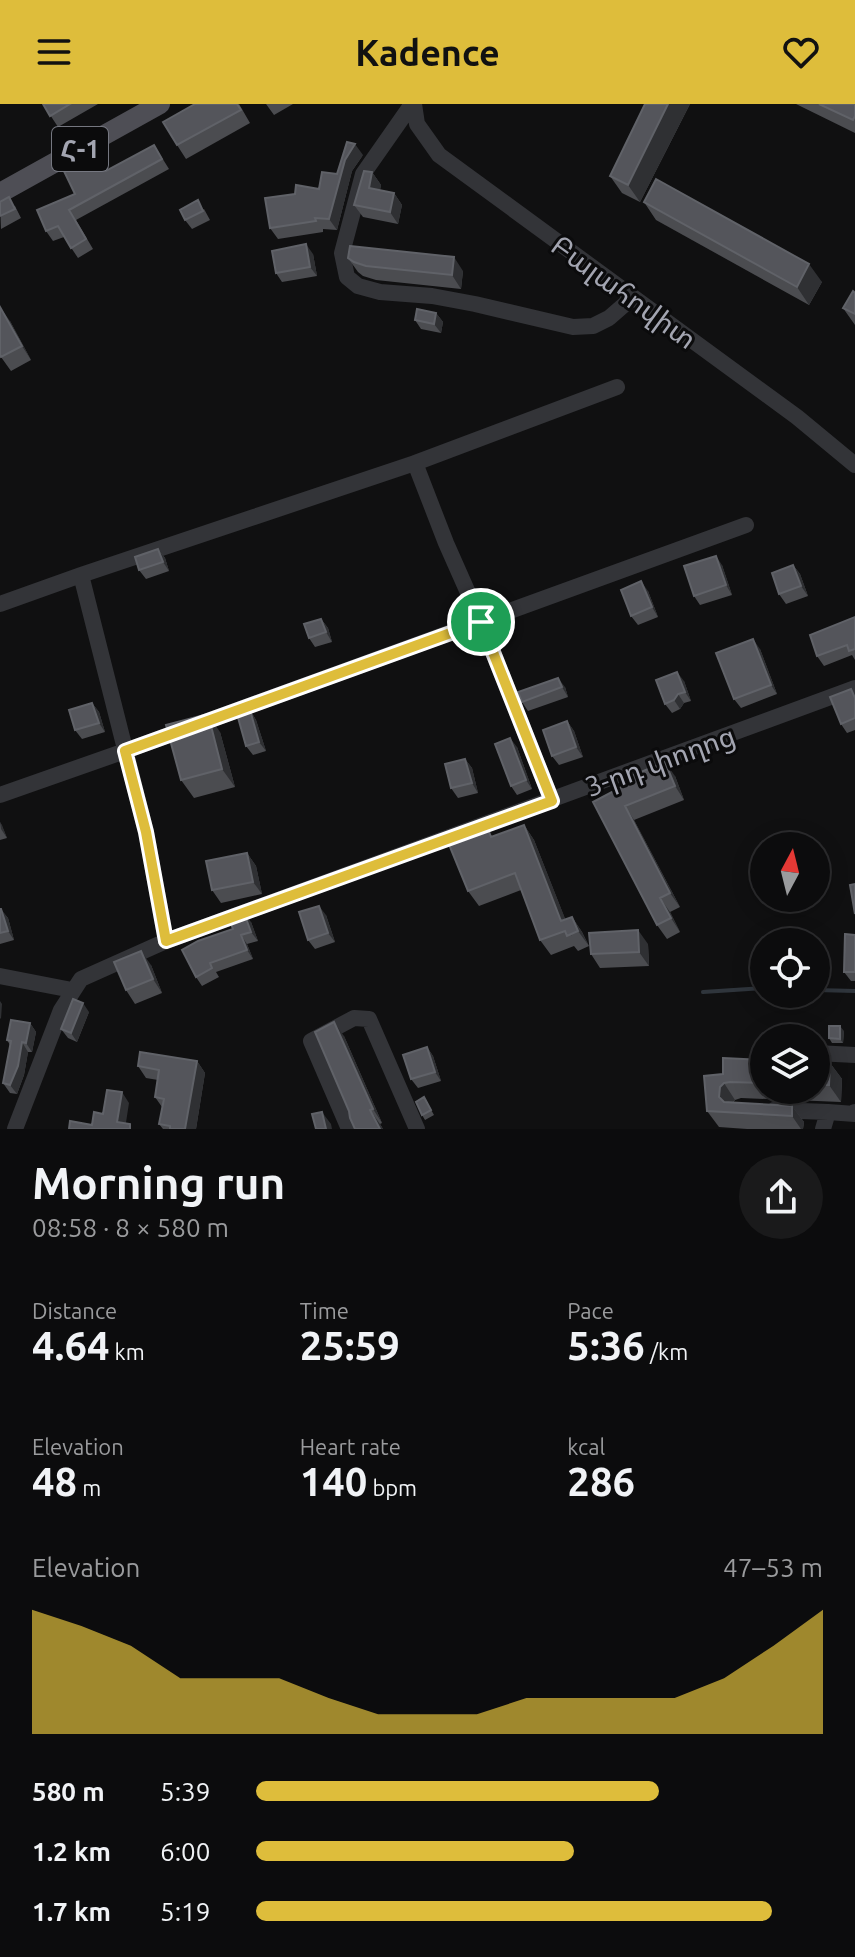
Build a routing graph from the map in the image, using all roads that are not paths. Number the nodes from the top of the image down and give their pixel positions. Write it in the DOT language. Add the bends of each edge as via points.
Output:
graph roads {
  1 [pos="160,104"];
  2 [pos="413,104"];
  3 [pos="0,193"];
  4 [pos="632,298"];
  5 [pos="617,387"];
  6 [pos="415,463"];
  7 [pos="855,465"];
  8 [pos="746,525"];
  9 [pos="81,575"];
  10 [pos="0,604"];
  11 [pos="481,622"];
  12 [pos="855,688"];
  13 [pos="125,751"];
  14 [pos="0,795"];
  15 [pos="552,801"];
  16 [pos="166,941"];
  17 [pos="0,976"];
  18 [pos="72,990"];
  19 [pos="830,1054"];
  20 [pos="855,1055"];
  21 [pos="755,1109"];
  22 [pos="828,1112"];
  23 [pos="855,1112"];
  24 [pos="15,1129"];
  25 [pos="349,1129"];
  26 [pos="417,1129"];
  27 [pos="823,1129"];
  1 -- 3 [label="main road, Հ-1"];
  2 -- 4 [label="street, Բալահովիտ" via="417,124 439,155"];
  2 -- 4 [label="street" via="363,174 342,253 347,277 380,292 432,296 573,327 593,326"];
  4 -- 7 [label="street, Բալահովիտ"];
  5 -- 6 [label="street"];
  6 -- 9 [label="street"];
  6 -- 11 [label="street"];
  8 -- 11 [label="street"];
  9 -- 10 [label="street"];
  9 -- 13 [label="street"];
  11 -- 13 [label="street"];
  11 -- 15 [label="street"];
  12 -- 15 [label="street, 3-րդ փողոց"];
  13 -- 14 [label="street"];
  13 -- 16 [label="street"];
  15 -- 16 [label="street, 3-րդ փողոց"];
  16 -- 18 [label="street, 3-րդ փողոց" via="81,979"];
  17 -- 18 [label="street"];
  18 -- 24 [label="street"];
  19 -- 20 [label="street"];
  21 -- 22 [label="street"];
  22 -- 23 [label="street"];
  22 -- 27 [label="street"];
  25 -- 26 [label="street" via="311,1041 354,1018 369,1019"];
}
